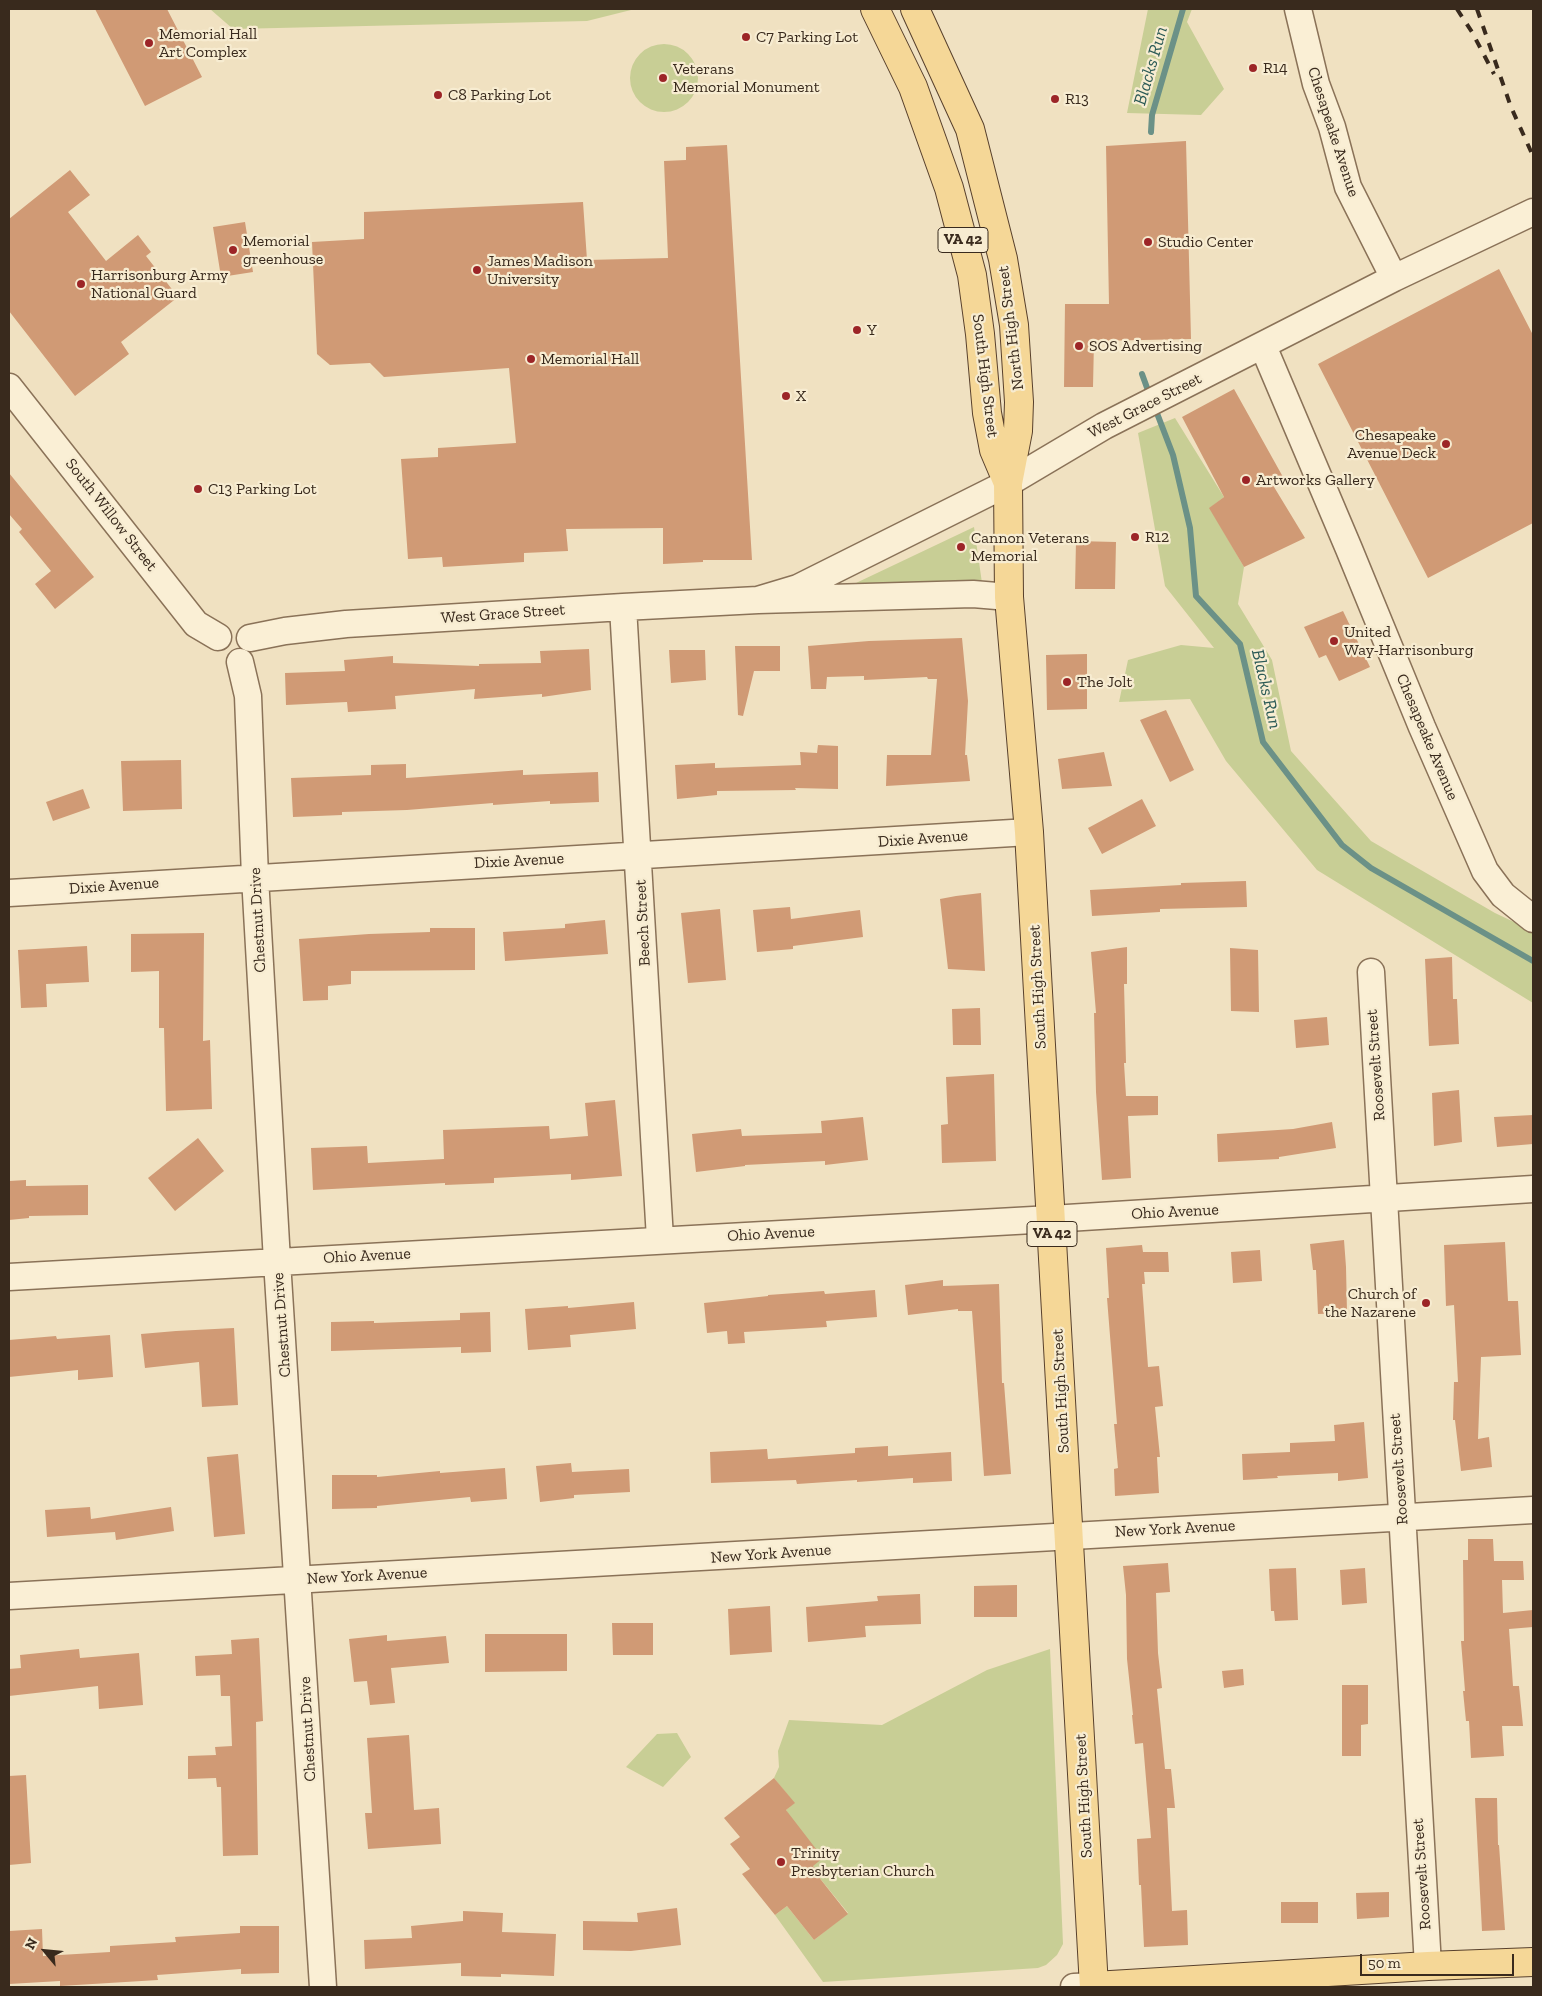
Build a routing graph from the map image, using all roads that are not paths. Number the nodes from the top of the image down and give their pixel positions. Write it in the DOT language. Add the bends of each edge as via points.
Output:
graph roads {
  1 [pos="1298,9"];
  2 [pos="920,10"];
  3 [pos="881,12"];
  4 [pos="1533,212"];
  5 [pos="1394,278"];
  6 [pos="1262,346"];
  7 [pos="9,387"];
  8 [pos="1008,483"];
  9 [pos="1010,597"];
  10 [pos="758,600"];
  11 [pos="623,607"];
  12 [pos="218,637"];
  13 [pos="250,638"];
  14 [pos="240,662"];
  15 [pos="1029,832"];
  16 [pos="639,854"];
  17 [pos="255,877"];
  18 [pos="9,893"];
  19 [pos="1533,919"];
  20 [pos="1370,972"];
  21 [pos="1533,1189"];
  22 [pos="1384,1199"];
  23 [pos="1051,1219"];
  24 [pos="660,1239"];
  25 [pos="277,1261"];
  26 [pos="9,1277"];
  27 [pos="1533,1510"];
  28 [pos="1402,1517"];
  29 [pos="1069,1535"];
  30 [pos="299,1579"];
  31 [pos="9,1596"];
  32 [pos="1533,1962"];
  33 [pos="1428,1966"];
  34 [pos="323,1987"];
  35 [pos="1088,1987"];
  1 -- 5 [label="street, Chesapeake Avenue" via="1316,84 1332,127 1348,187"];
  2 -- 3 [label="main road"];
  2 -- 8 [label="main road, North High Street / VA 42" via="970,129 1003,260 1014,325 1019,402 1018,432"];
  3 -- 8 [label="main road, South High Street / VA 42" via="913,87 949,188 972,275 994,450"];
  4 -- 5 [label="street, West Grace Street"];
  5 -- 6 [label="street, West Grace Street"];
  6 -- 8 [label="street, West Grace Street" via="1104,426"];
  6 -- 19 [label="street, Chesapeake Avenue" via="1485,871 1503,895"];
  7 -- 12 [label="street, South Willow Street" via="196,624"];
  8 -- 9 [label="main road, South High Street / VA 42"];
  8 -- 10 [label="street, West Grace Street" via="798,588"];
  9 -- 10 [label="street, West Grace Street" via="972,594"];
  9 -- 15 [label="main road, South High Street / VA 42"];
  10 -- 11 [label="street, West Grace Street"];
  11 -- 13 [label="street, West Grace Street" via="346,624 285,630"];
  11 -- 16 [label="street, Beech Street"];
  12 -- 13 [label="street" via="226,630 237,628"];
  12 -- 14 [label="street" via="218,655 228,663"];
  13 -- 14 [label="street" via="249,654"];
  14 -- 17 [label="street, Chestnut Drive" via="248,696"];
  15 -- 16 [label="street, Dixie Avenue"];
  15 -- 23 [label="main road, South High Street / VA 42"];
  16 -- 17 [label="street, Dixie Avenue"];
  16 -- 24 [label="street, Beech Street"];
  17 -- 18 [label="street, Dixie Avenue"];
  17 -- 25 [label="street, Chestnut Drive"];
  20 -- 22 [label="street, Roosevelt Street"];
  21 -- 22 [label="street, Ohio Avenue"];
  22 -- 23 [label="street, Ohio Avenue"];
  22 -- 28 [label="street, Roosevelt Street"];
  23 -- 24 [label="street, Ohio Avenue"];
  23 -- 29 [label="main road, South High Street / VA 42"];
  24 -- 25 [label="street, Ohio Avenue"];
  25 -- 26 [label="street, Ohio Avenue"];
  25 -- 30 [label="street, Chestnut Drive"];
  27 -- 28 [label="street, New York Avenue"];
  28 -- 29 [label="street, New York Avenue"];
  28 -- 33 [label="street, Roosevelt Street"];
  29 -- 30 [label="street, New York Avenue"];
  29 -- 35 [label="main road, South High Street / VA 42"];
  30 -- 31 [label="street, New York Avenue"];
  30 -- 34 [label="street, Chestnut Drive"];
  32 -- 33 [label="main road"];
  33 -- 35 [label="main road"];
}
